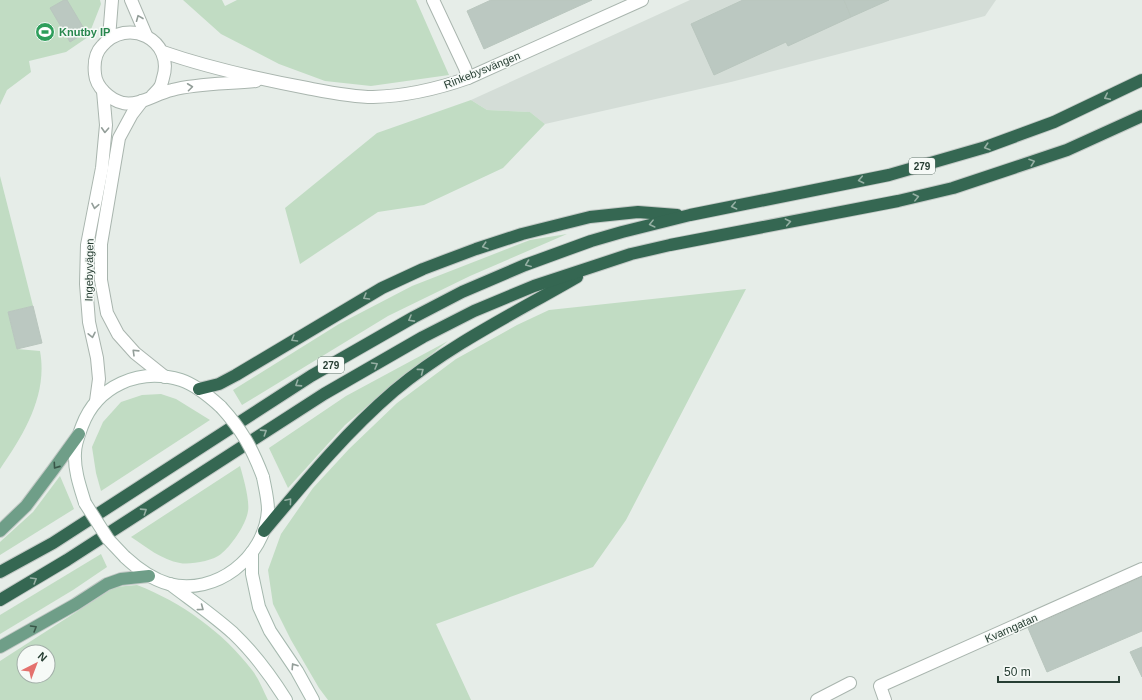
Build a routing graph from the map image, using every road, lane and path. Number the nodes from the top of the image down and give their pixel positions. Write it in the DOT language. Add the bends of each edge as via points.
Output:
graph roads {
  1 [pos="112,0"];
  2 [pos="131,0"];
  3 [pos="433,0"];
  4 [pos="642,0"];
  5 [pos="146,35"];
  6 [pos="109,38"];
  7 [pos="163,52"];
  8 [pos="468,78"];
  9 [pos="1142,80"];
  10 [pos="265,81"];
  11 [pos="103,91"];
  12 [pos="147,99"];
  13 [pos="1142,116"];
  14 [pos="690,215"];
  15 [pos="600,264"];
  16 [pos="165,377"];
  17 [pos="199,389"];
  18 [pos="96,401"];
  19 [pos="79,434"];
  20 [pos="0,531"];
  21 [pos="264,531"];
  22 [pos="252,552"];
  23 [pos="1142,570"];
  24 [pos="0,572"];
  25 [pos="149,576"];
  26 [pos="170,584"];
  27 [pos="0,600"];
  28 [pos="0,647"];
  29 [pos="850,683"];
  30 [pos="286,700"];
  31 [pos="313,700"];
  32 [pos="817,700"];
  33 [pos="886,700"];
  1 -- 6 [label="street"];
  5 -- 2 [label="street, one-way"];
  3 -- 8 [label="street"];
  4 -- 8 [label="street, Rinkebysvängen"];
  5 -- 6 [label="street" via="122,32"];
  5 -- 7 [label="street"];
  6 -- 11 [label="street" via="100,47 94,64 96,83"];
  7 -- 10 [label="street, Rinkebysvängen"];
  7 -- 12 [label="street" via="166,70 160,87"];
  8 -- 10 [label="street, Rinkebysvängen" via="414,93 372,97 331,93"];
  9 -- 14 [label="highway, 279, one-way" via="1054,122 986,148 889,175"];
  12 -- 10 [label="street, Rinkebysvängen, one-way" via="172,89"];
  11 -- 12 [label="street, Rinkebysvängen" via="122,103"];
  11 -- 18 [label="street, Ingebyvägen, one-way" via="106,125 102,168 87,245 86,284 89,322 99,379"];
  16 -- 12 [label="street, Ingebyvägen, one-way" via="135,353 118,334 107,313 101,280 101,244 120,138 132,114"];
  15 -- 13 [label="highway, 279, one-way" via="670,245 953,188 1067,150"];
  14 -- 17 [label="highway, one-way" via="638,212 590,217 522,234 476,249 382,288 236,375 219,384"];
  14 -- 24 [label="highway, 279, one-way" via="591,242 525,265 456,295 311,376 53,543"];
  21 -- 15 [label="highway, one-way" via="351,430 395,391 471,337"];
  27 -- 15 [label="highway, 279, one-way" via="67,560 324,394 423,337 474,311"];
  16 -- 17 [label="street"];
  16 -- 18 [label="street" via="151,376 124,382"];
  17 -- 21 [label="street, bridge" via="221,407 255,454 267,496 268,511"];
  18 -- 19 [label="street"];
  19 -- 20 [label="main road, one-way" via="26,506"];
  19 -- 25 [label="street, bridge" via="74,452 76,471 85,503 108,539 124,557"];
  21 -- 22 [label="street"];
  22 -- 26 [label="street" via="242,565 216,580 187,586"];
  31 -- 22 [label="street, one-way" via="270,631 259,607 252,574"];
  23 -- 33 [label="street, Kvarngatan" via="880,686"];
  25 -- 26 [label="street"];
  28 -- 25 [label="main road, one-way" via="107,584 121,579"];
  26 -- 30 [label="street, one-way" via="233,633 274,680"];
  29 -- 32 [label="street"];
}
